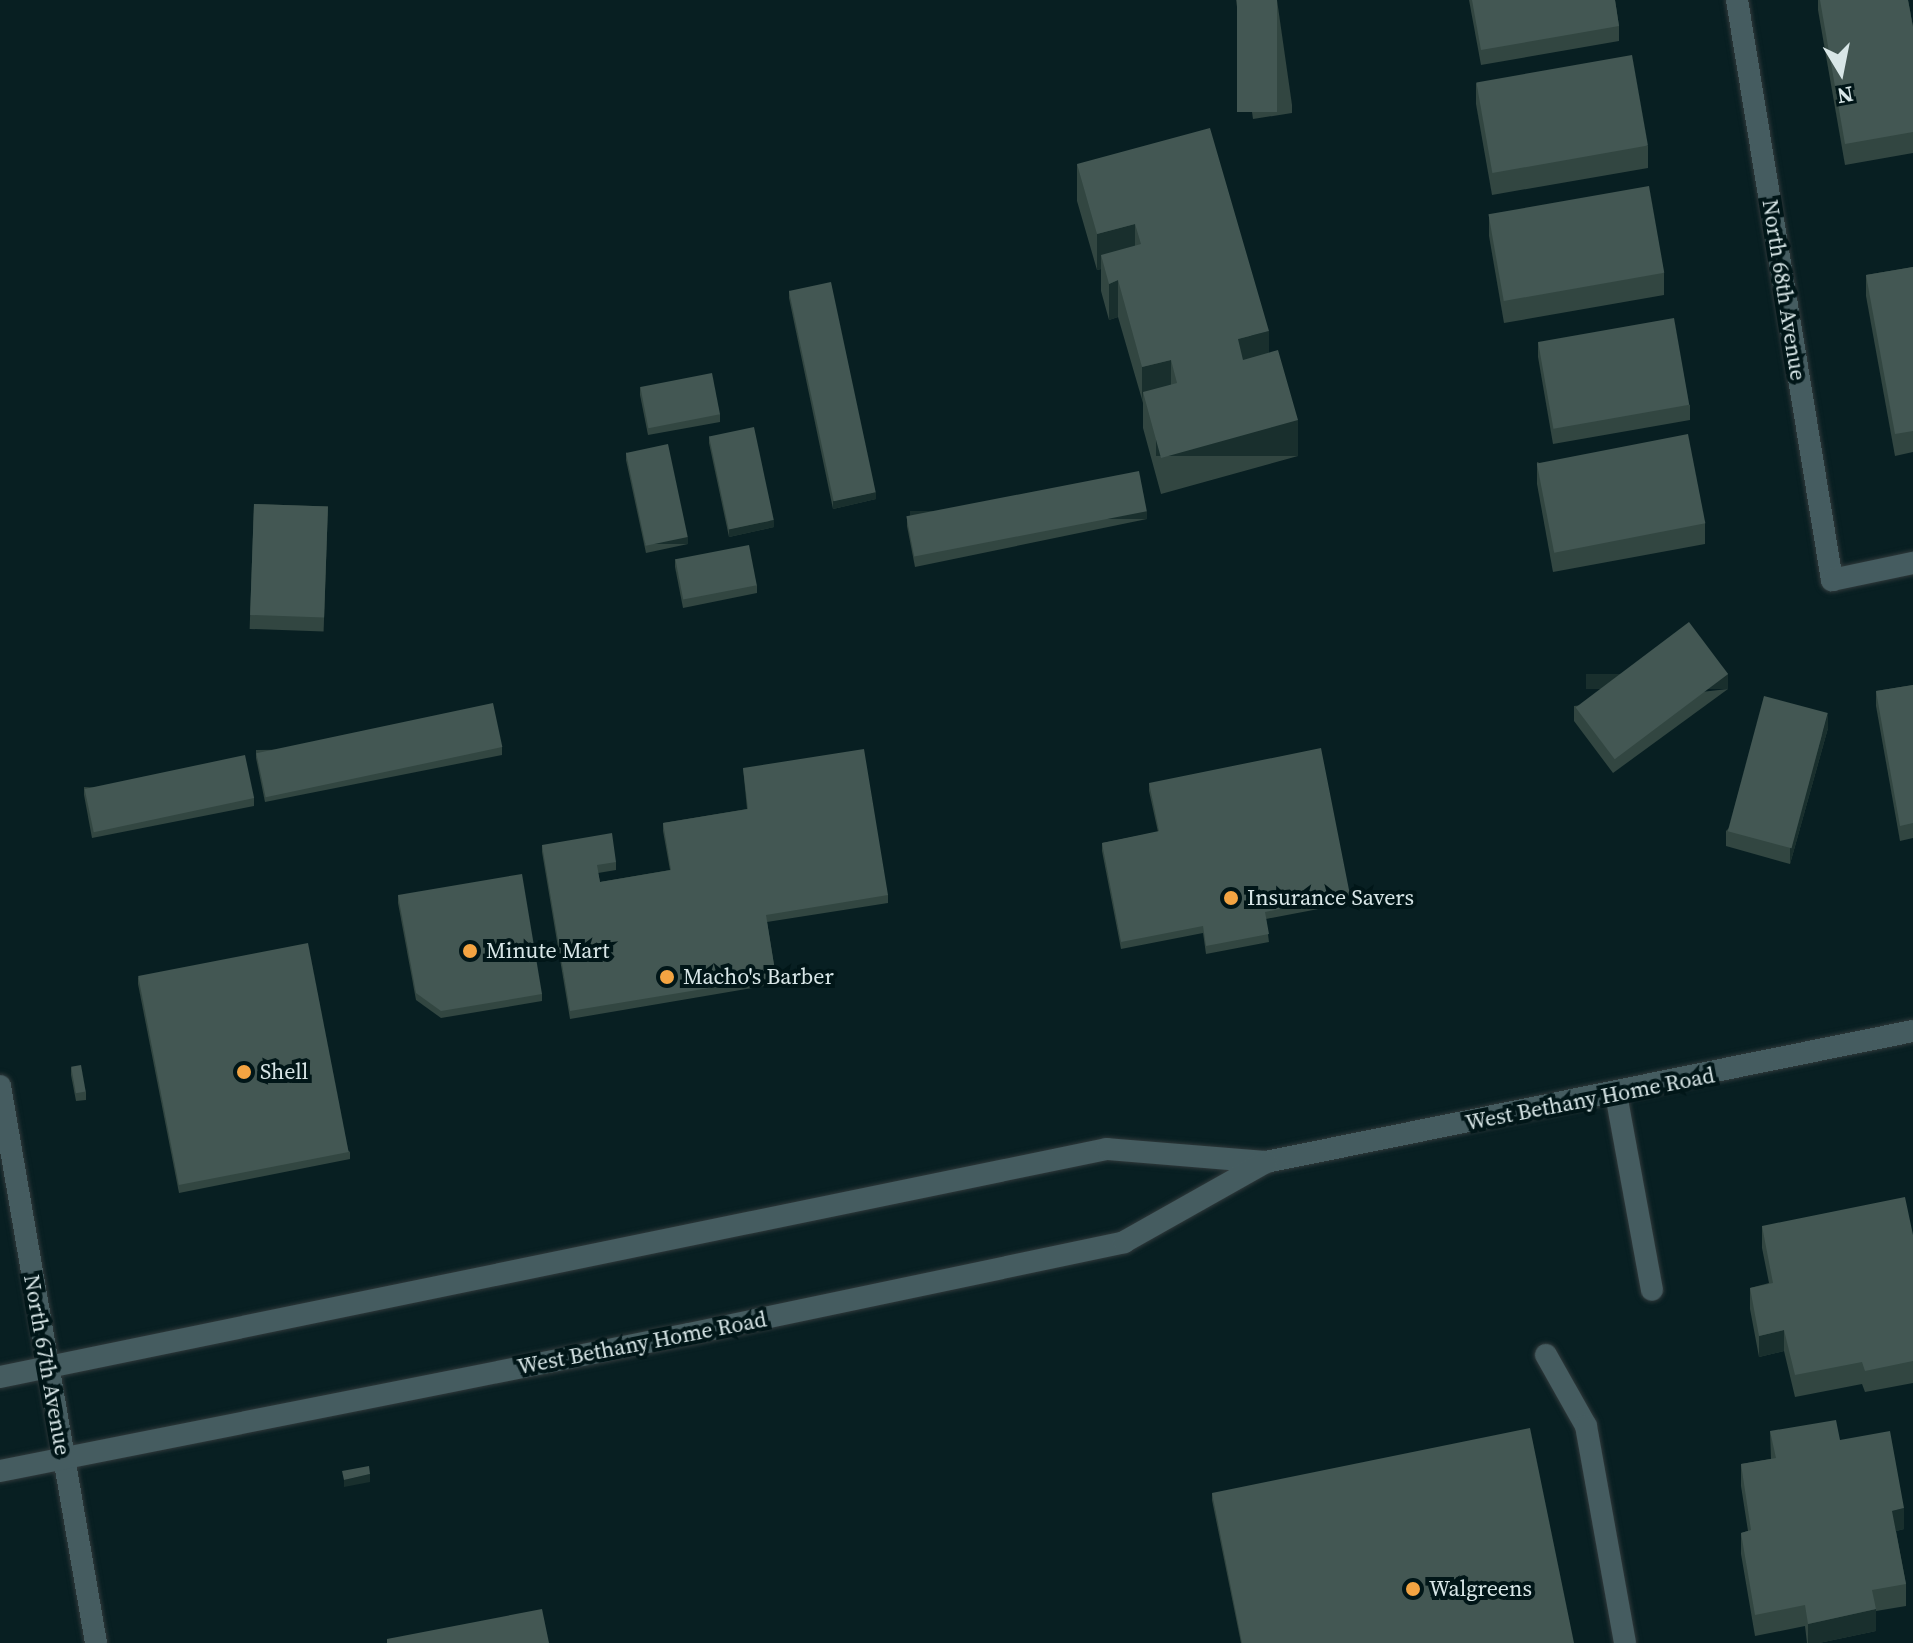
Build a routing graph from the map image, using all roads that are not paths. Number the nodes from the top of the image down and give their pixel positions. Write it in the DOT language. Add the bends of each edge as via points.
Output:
graph roads {
  1 [pos="1737,0"];
  2 [pos="1913,563"];
  3 [pos="1913,1031"];
  4 [pos="0,1086"];
  5 [pos="1616,1094"];
  6 [pos="1266,1162"];
  7 [pos="1652,1290"];
  8 [pos="1546,1355"];
  9 [pos="47,1368"];
  10 [pos="0,1377"];
  11 [pos="63,1458"];
  12 [pos="0,1471"];
  13 [pos="96,1643"];
  14 [pos="1625,1643"];
  1 -- 2 [label="main road, North 68th Avenue" via="1832,580"];
  3 -- 5 [label="main road, West Bethany Home Road"];
  4 -- 9 [label="main road, North 67th Avenue"];
  5 -- 6 [label="main road, West Bethany Home Road"];
  5 -- 7 [label="main road"];
  6 -- 9 [label="main road, West Bethany Home Road" via="1107,1149"];
  6 -- 11 [label="main road, West Bethany Home Road" via="1124,1242"];
  8 -- 14 [label="main road" via="1586,1426"];
  9 -- 10 [label="main road, West Bethany Home Road"];
  9 -- 11 [label="main road, North 67th Avenue"];
  11 -- 12 [label="main road, West Bethany Home Road"];
  11 -- 13 [label="main road, North 67th Avenue"];
}
